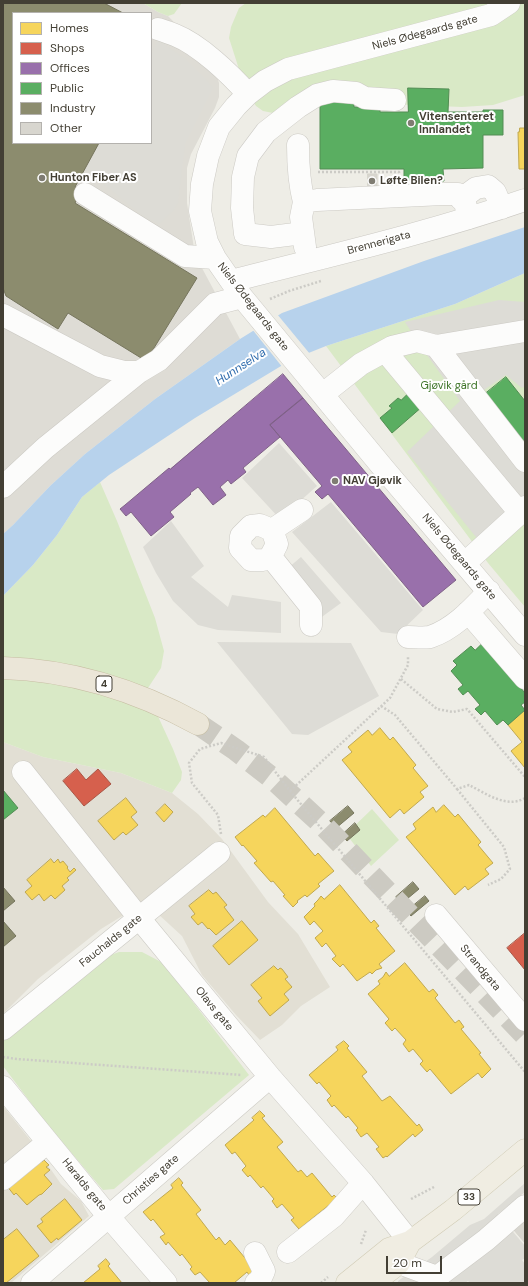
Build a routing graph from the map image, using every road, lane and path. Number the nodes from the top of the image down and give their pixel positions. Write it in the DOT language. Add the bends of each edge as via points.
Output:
graph roads {
  1 [pos="509,3"];
  2 [pos="158,29"];
  3 [pos="248,94"];
  4 [pos="395,100"];
  5 [pos="298,145"];
  6 [pos="299,171"];
  7 [pos="399,179"];
  8 [pos="85,194"];
  9 [pos="525,200"];
  10 [pos="304,202"];
  11 [pos="465,208"];
  12 [pos="303,233"];
  13 [pos="215,258"];
  14 [pos="308,262"];
  15 [pos="237,289"];
  16 [pos="3,315"];
  17 [pos="525,331"];
  18 [pos="436,346"];
  19 [pos="385,351"];
  20 [pos="139,372"];
  21 [pos="324,394"];
  22 [pos="525,461"];
  23 [pos="3,487"];
  24 [pos="302,510"];
  25 [pos="523,510"];
  26 [pos="272,530"];
  27 [pos="271,557"];
  28 [pos="465,564"];
  29 [pos="489,591"];
  30 [pos="468,612"];
  31 [pos="312,625"];
  32 [pos="525,635"];
  33 [pos="408,637"];
  34 [pos="3,668"];
  35 [pos="525,678"];
  36 [pos="401,679"];
  37 [pos="381,706"];
  38 [pos="198,724"];
  39 [pos="23,772"];
  40 [pos="525,777"];
  41 [pos="457,789"];
  42 [pos="290,791"];
  43 [pos="525,798"];
  44 [pos="219,853"];
  45 [pos="488,885"];
  46 [pos="436,915"];
  47 [pos="139,918"];
  48 [pos="525,1020"];
  49 [pos="3,1029"];
  50 [pos="3,1057"];
  51 [pos="525,1072"];
  52 [pos="270,1077"];
  53 [pos="3,1087"];
  54 [pos="48,1142"];
  55 [pos="525,1150"];
  56 [pos="3,1179"];
  57 [pos="362,1183"];
  58 [pos="434,1187"];
  59 [pos="411,1199"];
  60 [pos="525,1206"];
  61 [pos="109,1217"];
  62 [pos="410,1242"];
  63 [pos="288,1252"];
  64 [pos="255,1253"];
  65 [pos="399,1263"];
  66 [pos="32,1283"];
  67 [pos="166,1283"];
  68 [pos="256,1283"];
  69 [pos="347,1283"];
  70 [pos="373,1283"];
  1 -- 3 [label="street, Niels Ødegaards gate" via="491,15 288,69 265,81"];
  2 -- 3 [label="street" via="198,48"];
  3 -- 13 [label="street, Niels Ødegaards gate" via="219,127 208,156 202,184 200,211 207,242"];
  4 -- 12 [label="street" via="365,98 356,93 333,91 317,95 266,132 248,156 243,177 242,208 245,234 270,237"];
  5 -- 6 [label="street"];
  6 -- 7 [label="path" via="399,172"];
  6 -- 10 [label="street"];
  8 -- 13 [label="street" via="185,256"];
  9 -- 11 [label="street, Brennerigata" via="502,208"];
  10 -- 11 [label="street" via="458,194"];
  10 -- 12 [label="street"];
  11 -- 14 [label="street, Brennerigata"];
  12 -- 14 [label="street"];
  13 -- 15 [label="street, Niels Ødegaards gate"];
  14 -- 15 [label="street, Brennerigata"];
  15 -- 20 [label="street, Brennerigata" via="215,304 159,360"];
  15 -- 21 [label="street, Niels Ødegaards gate"];
  16 -- 20 [label="street" via="100,366 124,372"];
  17 -- 18 [label="street"];
  18 -- 19 [label="street" via="417,341"];
  18 -- 22 [label="street"];
  19 -- 21 [label="street" via="361,364"];
  19 -- 25 [label="street"];
  20 -- 23 [label="street, Brennerigata" via="45,448"];
  21 -- 28 [label="street, Niels Ødegaards gate"];
  24 -- 26 [label="street"];
  25 -- 28 [label="street"];
  26 -- 27 [label="street" via="277,544"];
  26 -- 27 [label="street" via="260,525 251,526 241,536 240,548 251,560 264,561"];
  27 -- 31 [label="street" via="311,607"];
  28 -- 29 [label="street, Niels Ødegaards gate"];
  29 -- 30 [label="street"];
  29 -- 32 [label="street, Niels Ødegaards gate"];
  30 -- 33 [label="street" via="451,626 429,637"];
  30 -- 35 [label="street"];
  33 -- 36 [label="path" via="408,665"];
  34 -- 38 [label="highway, 4" via="56,674 109,685 161,705"];
  36 -- 37 [label="path" via="390,698"];
  36 -- 40 [label="path" via="437,709 453,712 467,709"];
  37 -- 41 [label="path" via="395,715"];
  37 -- 42 [label="path"];
  39 -- 47 [label="street, Olavs gate"];
  41 -- 43 [label="path" via="469,785 503,801 520,801"];
  41 -- 45 [label="path" via="504,847 510,869 501,879"];
  42 -- 44 [label="path" via="264,757 221,744 200,749 189,762 192,783 218,816 221,832"];
  42 -- 51 [label="path"];
  44 -- 47 [label="street, Fauchalds gate"];
  46 -- 48 [label="street, Strandgata"];
  47 -- 49 [label="street, Fauchalds gate"];
  47 -- 52 [label="street, Olavs gate"];
  50 -- 52 [label="path"];
  52 -- 57 [label="street, Olavs gate"];
  52 -- 61 [label="street, Christies gate"];
  53 -- 54 [label="street, Haralds gate"];
  54 -- 56 [label="street"];
  54 -- 61 [label="street, Haralds gate"];
  55 -- 62 [label="main road, 33"];
  57 -- 62 [label="street, Olavs gate"];
  57 -- 63 [label="street" via="334,1216"];
  58 -- 59 [label="path"];
  60 -- 65 [label="street" via="437,1277"];
  61 -- 66 [label="street, Christies gate"];
  61 -- 67 [label="street, Haralds gate"];
  62 -- 65 [label="main road, 33"];
  62 -- 69 [label="main road, 33" via="389,1249"];
  64 -- 68 [label="street" via="264,1271"];
  65 -- 70 [label="main road, 33"];
}
